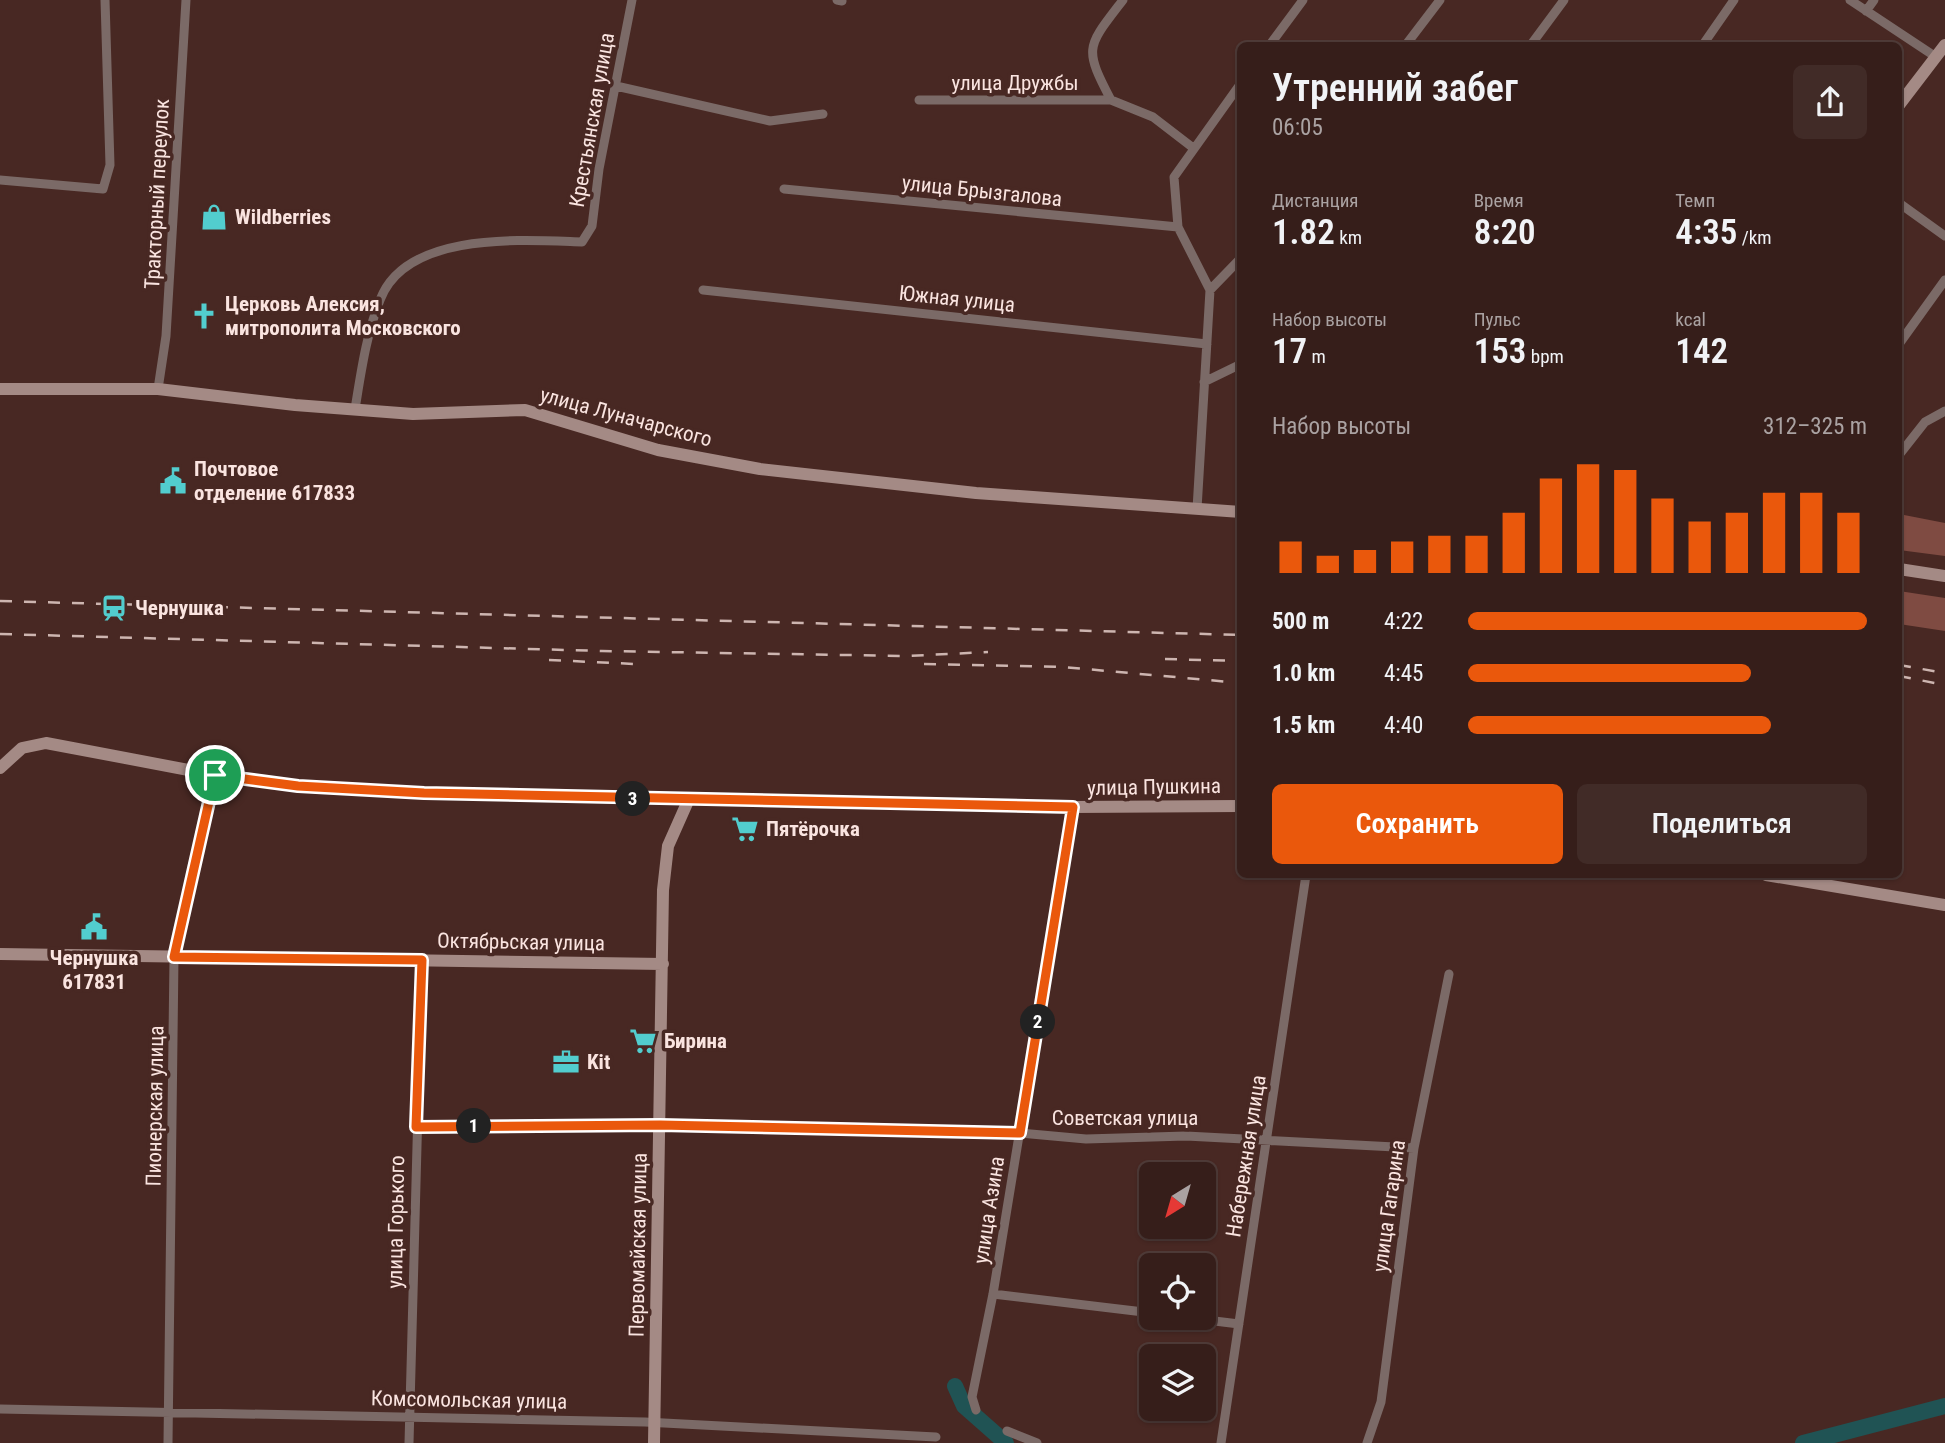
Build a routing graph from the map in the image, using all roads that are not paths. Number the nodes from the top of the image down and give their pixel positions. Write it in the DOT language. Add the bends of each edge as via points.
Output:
graph roads {
  1 [pos="105,0"];
  2 [pos="186,0"];
  3 [pos="632,0"];
  4 [pos="1123,0"];
  5 [pos="1303,0"];
  6 [pos="1440,0"];
  7 [pos="1564,0"];
  8 [pos="1734,0"];
  9 [pos="1850,0"];
  10 [pos="1874,0"];
  11 [pos="1866,11"];
  12 [pos="1272,42"];
  13 [pos="1408,42"];
  14 [pos="1533,42"];
  15 [pos="1705,42"];
  16 [pos="1945,45"];
  17 [pos="1936,57"];
  18 [pos="616,86"];
  19 [pos="1237,88"];
  20 [pos="919,100"];
  21 [pos="1111,100"];
  22 [pos="1902,101"];
  23 [pos="823,114"];
  24 [pos="1192,147"];
  25 [pos="0,180"];
  26 [pos="784,188"];
  27 [pos="1902,205"];
  28 [pos="1178,227"];
  29 [pos="1945,236"];
  30 [pos="1237,262"];
  31 [pos="1945,280"];
  32 [pos="703,290"];
  33 [pos="1210,290"];
  34 [pos="1902,340"];
  35 [pos="1207,344"];
  36 [pos="1237,366"];
  37 [pos="1204,382"];
  38 [pos="0,389"];
  39 [pos="158,389"];
  40 [pos="355,410"];
  41 [pos="1945,411"];
  42 [pos="1902,450"];
  43 [pos="1197,509"];
  44 [pos="1237,512"];
  45 [pos="1902,569"];
  46 [pos="1945,576"];
  47 [pos="0,768"];
  48 [pos="215,775"];
  49 [pos="688,800"];
  50 [pos="1237,806"];
  51 [pos="1073,807"];
  52 [pos="1306,878"];
  53 [pos="1784,878"];
  54 [pos="1945,905"];
  55 [pos="0,954"];
  56 [pos="174,957"];
  57 [pos="422,960"];
  58 [pos="663,964"];
  59 [pos="1448,974"];
  60 [pos="660,1125"];
  61 [pos="416,1127"];
  62 [pos="1020,1133"];
  63 [pos="1266,1139"];
  64 [pos="1414,1148"];
  65 [pos="993,1294"];
  66 [pos="1139,1311"];
  67 [pos="1216,1321"];
  68 [pos="1239,1324"];
  69 [pos="0,1409"];
  70 [pos="168,1410"];
  71 [pos="976,1410"];
  72 [pos="409,1416"];
  73 [pos="654,1422"];
  74 [pos="1007,1432"];
  75 [pos="936,1437"];
  76 [pos="168,1443"];
  77 [pos="409,1443"];
  78 [pos="654,1443"];
  79 [pos="1037,1443"];
  80 [pos="1221,1443"];
  81 [pos="1367,1443"];
  1 -- 25 [label="street" via="110,165 103,189"];
  2 -- 39 [label="street, Тракторный переулок" via="166,336"];
  3 -- 18 [label="street, Крестьянская улица"];
  4 -- 21 [label="street, улица Дружбы" via="1093,39 1092,63"];
  5 -- 12 [label="street"];
  6 -- 13 [label="street"];
  7 -- 14 [label="street"];
  8 -- 15 [label="street"];
  9 -- 11 [label="street"];
  10 -- 11 [label="street"];
  11 -- 17 [label="street"];
  16 -- 17 [label="street"];
  17 -- 22 [label="street"];
  18 -- 23 [label="street" via="770,121"];
  18 -- 40 [label="street, Крестьянская улица" via="598,169 592,226 582,242 510,239 439,248 395,275 380,298"];
  19 -- 24 [label="street"];
  20 -- 21 [label="street, улица Дружбы"];
  21 -- 24 [label="street, улица Дружбы" via="1153,117"];
  24 -- 28 [label="street" via="1174,177"];
  26 -- 28 [label="street, улица Брызгалова"];
  27 -- 29 [label="street"];
  28 -- 33 [label="street"];
  30 -- 33 [label="street"];
  31 -- 34 [label="street"];
  32 -- 35 [label="street, Южная улица"];
  33 -- 35 [label="street"];
  35 -- 37 [label="street"];
  36 -- 37 [label="street"];
  37 -- 43 [label="street"];
  38 -- 39 [label="street, улица Луначарского"];
  39 -- 40 [label="street, улица Луначарского"];
  40 -- 43 [label="street, улица Луначарского" via="413,414 525,410 658,450 760,469 976,493"];
  41 -- 42 [label="street" via="1925,422"];
  43 -- 44 [label="street, улица Луначарского"];
  45 -- 46 [label="street"];
  47 -- 48 [label="street, улица Пушкина" via="22,748 46,743"];
  48 -- 49 [label="street, улица Пушкина" via="298,786 424,793"];
  48 -- 56 [label="street, Пионерская улица"];
  49 -- 51 [label="street, улица Пушкина"];
  49 -- 58 [label="street, Первомайская улица" via="664,864"];
  50 -- 51 [label="street, улица Пушкина"];
  51 -- 62 [label="street, улица Азина"];
  52 -- 63 [label="street, Набережная улица"];
  53 -- 54 [label="street"];
  55 -- 56 [label="street, Октябрьская улица"];
  56 -- 57 [label="street, Октябрьская улица"];
  56 -- 70 [label="street, Пионерская улица"];
  57 -- 58 [label="street, Октябрьская улица"];
  57 -- 61 [label="street, улица Горького"];
  58 -- 60 [label="street, Первомайская улица"];
  59 -- 64 [label="street, улица Гагарина"];
  60 -- 61 [label="street, Советская улица"];
  60 -- 62 [label="street, Советская улица"];
  60 -- 73 [label="street, Первомайская улица"];
  61 -- 72 [label="street, улица Горького"];
  62 -- 63 [label="street, Советская улица" via="1086,1139"];
  62 -- 65 [label="street, улица Азина"];
  63 -- 64 [label="street, Советская улица"];
  63 -- 68 [label="street, Набережная улица"];
  64 -- 81 [label="street, улица Гагарина" via="1381,1402"];
  65 -- 66 [label="street"];
  65 -- 71 [label="street, улица Азина" via="972,1397"];
  67 -- 68 [label="street"];
  68 -- 80 [label="street, Набережная улица"];
  69 -- 70 [label="street, Комсомольская улица"];
  70 -- 72 [label="street, Комсомольская улица"];
  70 -- 76 [label="street, Пионерская улица"];
  72 -- 73 [label="street, Комсомольская улица"];
  72 -- 77 [label="street, улица Горького"];
  73 -- 75 [label="street, Комсомольская улица"];
  73 -- 78 [label="street, Первомайская улица"];
  74 -- 79 [label="street"];
}
